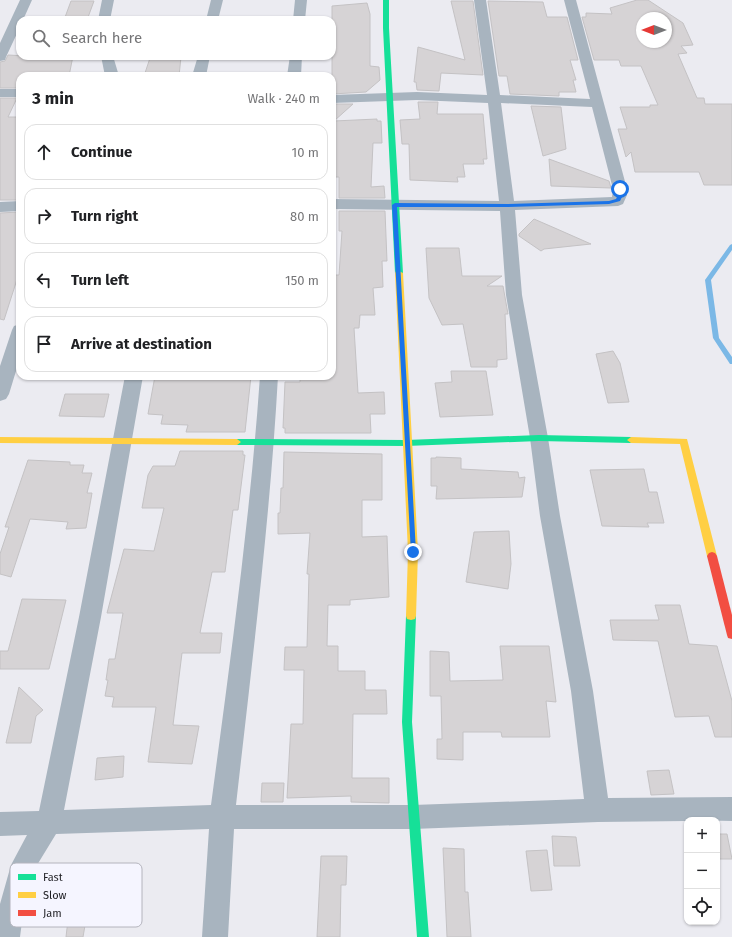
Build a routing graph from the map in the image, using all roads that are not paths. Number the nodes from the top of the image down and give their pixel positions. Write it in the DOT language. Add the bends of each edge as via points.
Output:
graph roads {
  1 [pos="26,0"];
  2 [pos="108,0"];
  3 [pos="216,0"];
  4 [pos="301,0"];
  5 [pos="386,0"];
  6 [pos="480,0"];
  7 [pos="570,0"];
  8 [pos="19,16"];
  9 [pos="105,16"];
  10 [pos="213,16"];
  11 [pos="299,16"];
  12 [pos="16,22"];
  13 [pos="0,57"];
  14 [pos="108,60"];
  15 [pos="203,60"];
  16 [pos="296,60"];
  17 [pos="111,72"];
  18 [pos="200,72"];
  19 [pos="294,72"];
  20 [pos="0,93"];
  21 [pos="16,93"];
  22 [pos="389,97"];
  23 [pos="494,98"];
  24 [pos="336,99"];
  25 [pos="598,103"];
  26 [pos="336,204"];
  27 [pos="395,205"];
  28 [pos="16,206"];
  29 [pos="507,206"];
  30 [pos="0,207"];
  31 [pos="16,343"];
  32 [pos="133,380"];
  33 [pos="269,380"];
  34 [pos="0,394"];
  35 [pos="539,438"];
  36 [pos="0,440"];
  37 [pos="265,441"];
  38 [pos="122,442"];
  39 [pos="406,443"];
  40 [pos="732,635"];
  41 [pos="732,809"];
  42 [pos="598,810"];
  43 [pos="222,817"];
  44 [pos="413,817"];
  45 [pos="49,823"];
  46 [pos="0,824"];
  47 [pos="24,863"];
  48 [pos="10,914"];
  49 [pos="7,937"];
  50 [pos="215,937"];
  51 [pos="423,937"];
  1 -- 8 [label="street"];
  2 -- 9 [label="street"];
  3 -- 10 [label="street"];
  4 -- 11 [label="street"];
  5 -- 22 [label="street"];
  6 -- 23 [label="street"];
  7 -- 25 [label="street"];
  12 -- 13 [label="street"];
  14 -- 17 [label="street"];
  15 -- 18 [label="street"];
  16 -- 19 [label="street"];
  20 -- 21 [label="street"];
  22 -- 23 [label="street"];
  22 -- 24 [label="street"];
  22 -- 27 [label="street"];
  23 -- 25 [label="street"];
  23 -- 29 [label="street"];
  25 -- 29 [label="street" via="620,189 618,201"];
  26 -- 27 [label="street"];
  27 -- 29 [label="street"];
  27 -- 39 [label="street"];
  28 -- 30 [label="street"];
  29 -- 35 [label="street" via="514,295"];
  31 -- 34 [label="street"];
  32 -- 38 [label="street"];
  33 -- 37 [label="street"];
  35 -- 39 [label="street"];
  35 -- 40 [label="street" via="684,441"];
  35 -- 42 [label="street" via="550,516 582,691"];
  36 -- 38 [label="street"];
  37 -- 38 [label="street"];
  37 -- 39 [label="street"];
  37 -- 43 [label="street"];
  38 -- 45 [label="street"];
  39 -- 44 [label="street" via="413,552 407,722"];
  41 -- 42 [label="street"];
  42 -- 44 [label="street"];
  43 -- 44 [label="street"];
  43 -- 45 [label="street"];
  43 -- 50 [label="street"];
  44 -- 51 [label="street"];
  45 -- 46 [label="street"];
  45 -- 47 [label="street"];
  48 -- 49 [label="street"];
}
